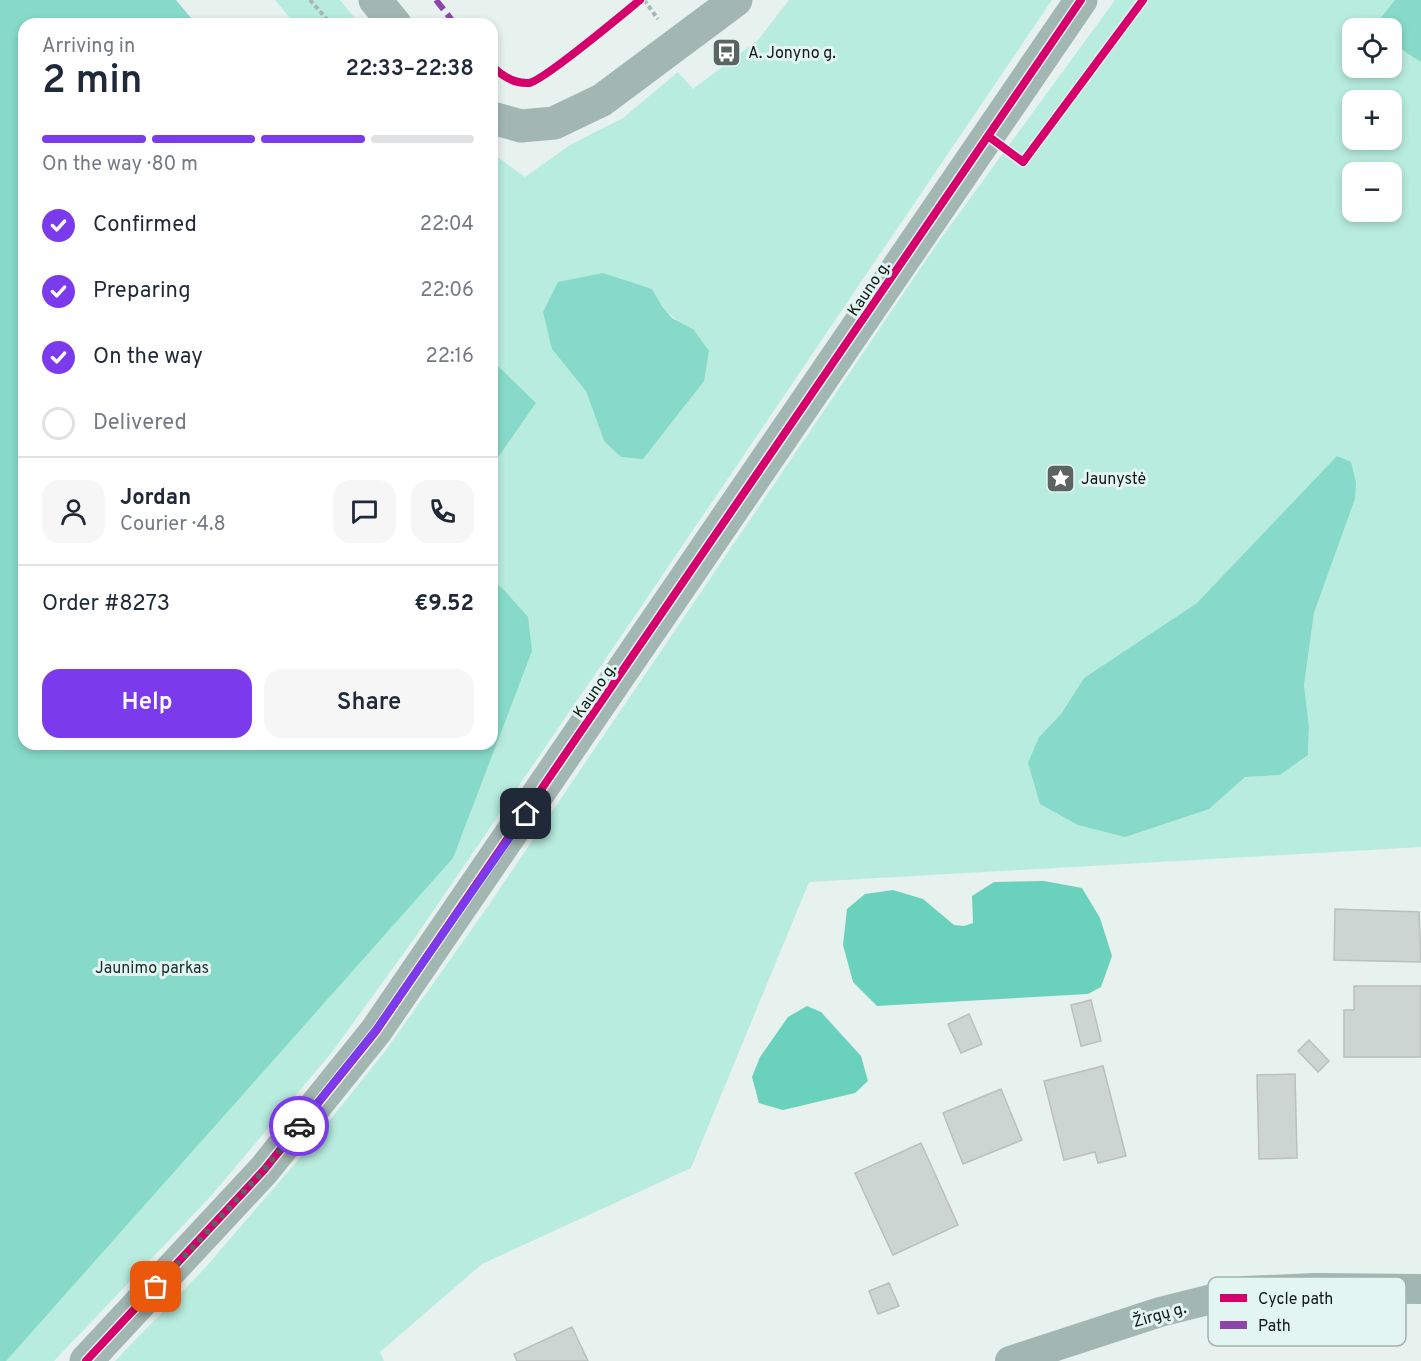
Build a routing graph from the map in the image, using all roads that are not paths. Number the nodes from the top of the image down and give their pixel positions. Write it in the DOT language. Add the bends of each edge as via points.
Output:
graph roads {
  1 [pos="375,0"];
  2 [pos="736,0"];
  3 [pos="1081,0"];
  4 [pos="390,18"];
  5 [pos="498,120"];
  6 [pos="1406,1289"];
  7 [pos="1421,1289"];
  8 [pos="1208,1300"];
  9 [pos="86,1361"];
  10 [pos="1010,1361"];
  1 -- 4 [label="street"];
  2 -- 5 [label="street" via="602,100 554,123 521,126"];
  3 -- 9 [label="street, Kauno g." via="376,1030 264,1170"];
  6 -- 7 [label="street, Žirgų g."];
  8 -- 10 [label="street, Žirgų g."];
}
